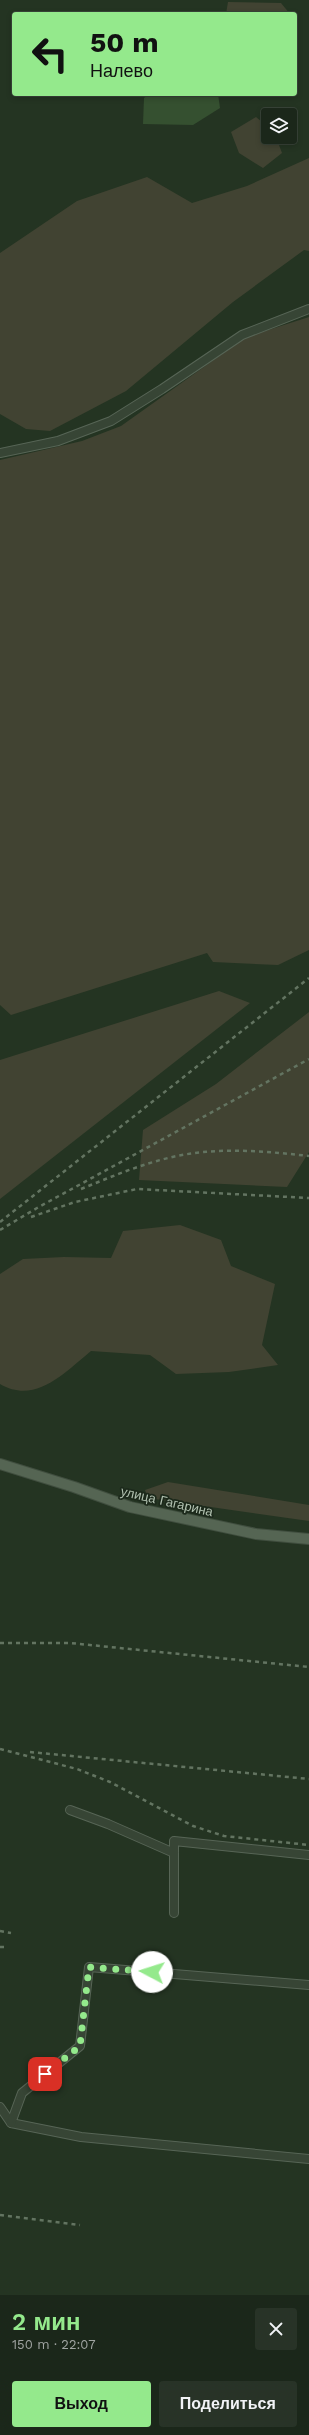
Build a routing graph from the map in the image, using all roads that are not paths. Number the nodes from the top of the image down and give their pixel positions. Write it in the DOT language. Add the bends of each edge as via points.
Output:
graph roads {
  1 [pos="309,309"];
  2 [pos="0,453"];
  3 [pos="0,1464"];
  4 [pos="309,1539"];
  5 [pos="70,1810"];
  6 [pos="174,1854"];
  7 [pos="309,1855"];
  8 [pos="174,1913"];
  9 [pos="309,1985"];
  10 [pos="0,2107"];
  11 [pos="11,2123"];
  12 [pos="309,2159"];
  1 -- 2 [label="street" via="242,335 112,421 58,441"];
  3 -- 4 [label="main road, улица Гагарина" via="130,1507 256,1534"];
  5 -- 6 [label="street"];
  6 -- 7 [label="street" via="174,1841"];
  6 -- 8 [label="street"];
  9 -- 11 [label="street" via="89,1967 80,2046 22,2093"];
  10 -- 11 [label="street"];
  11 -- 12 [label="street" via="81,2137"];
}
